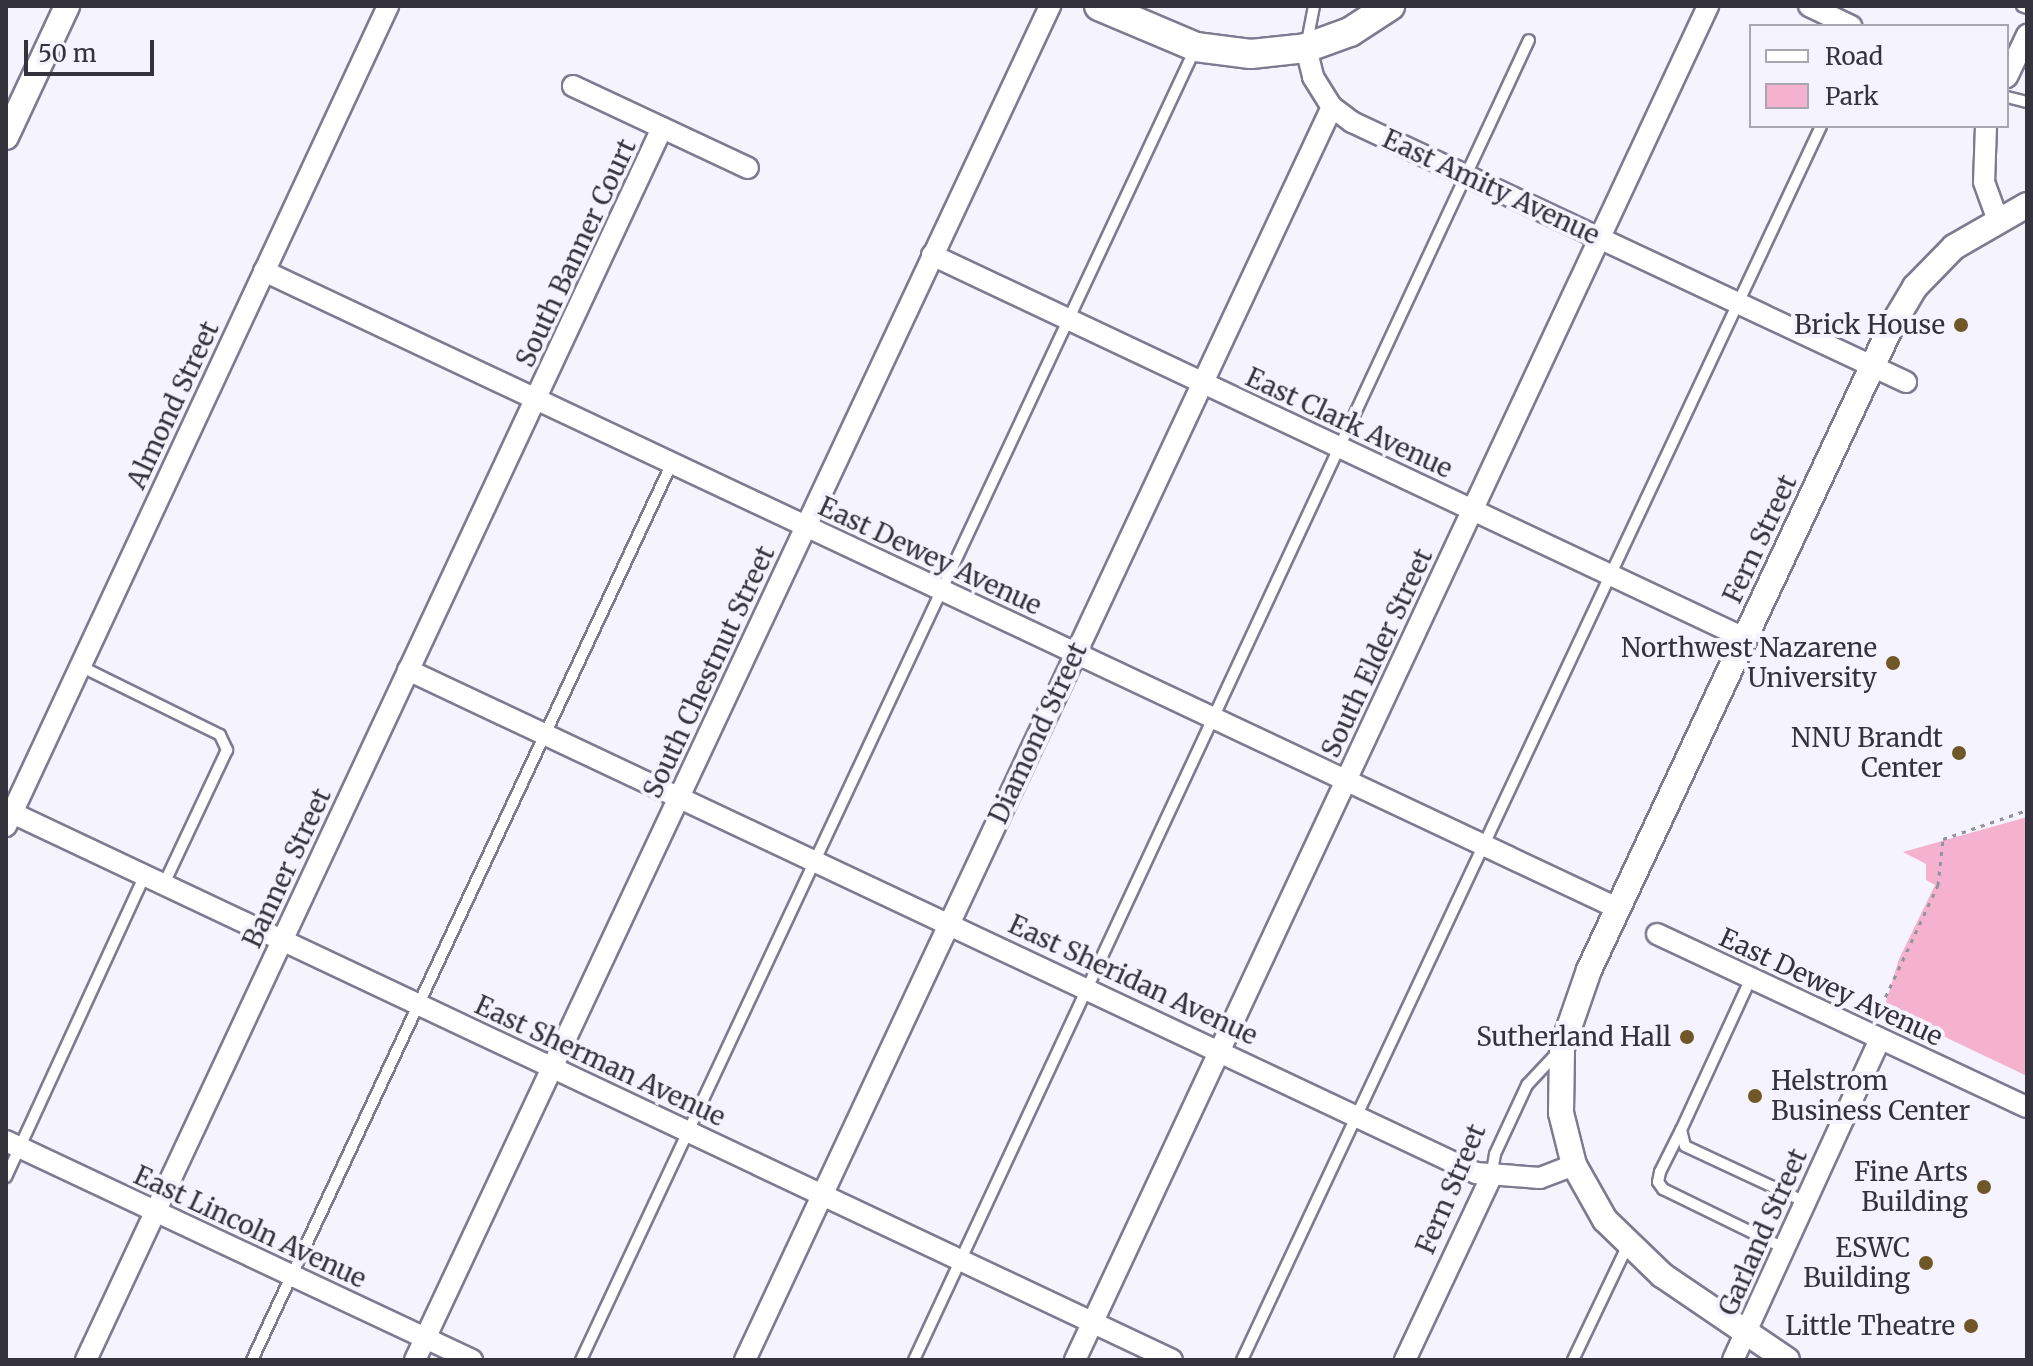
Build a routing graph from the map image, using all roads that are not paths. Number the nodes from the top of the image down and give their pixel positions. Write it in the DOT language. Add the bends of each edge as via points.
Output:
graph roads {
  1 [pos="67,6"];
  2 [pos="388,6"];
  3 [pos="1050,6"];
  4 [pos="1099,6"];
  5 [pos="1314,6"];
  6 [pos="1390,6"];
  7 [pos="1708,6"];
  8 [pos="1809,6"];
  9 [pos="1847,24"];
  10 [pos="2027,35"];
  11 [pos="1529,40"];
  12 [pos="1196,47"];
  13 [pos="1306,48"];
  14 [pos="2009,73"];
  15 [pos="573,86"];
  16 [pos="13,105"];
  17 [pos="1332,107"];
  18 [pos="662,128"];
  19 [pos="1820,128"];
  20 [pos="1986,128"];
  21 [pos="6,137"];
  22 [pos="748,168"];
  23 [pos="1467,176"];
  24 [pos="2027,205"];
  25 [pos="1997,218"];
  26 [pos="1600,238"];
  27 [pos="932,255"];
  28 [pos="264,271"];
  29 [pos="1737,303"];
  30 [pos="1068,320"];
  31 [pos="1871,366"];
  32 [pos="1906,382"];
  33 [pos="1204,384"];
  34 [pos="536,399"];
  35 [pos="1340,448"];
  36 [pos="672,463"];
  37 [pos="1473,510"];
  38 [pos="806,526"];
  39 [pos="1610,575"];
  40 [pos="943,591"];
  41 [pos="1744,638"];
  42 [pos="1076,653"];
  43 [pos="80,666"];
  44 [pos="408,670"];
  45 [pos="1212,718"];
  46 [pos="546,735"];
  47 [pos="1346,781"];
  48 [pos="679,797"];
  49 [pos="8,816"];
  50 [pos="1483,845"];
  51 [pos="817,862"];
  52 [pos="154,880"];
  53 [pos="1617,908"];
  54 [pos="949,924"];
  55 [pos="1657,934"];
  56 [pos="282,940"];
  57 [pos="1751,978"];
  58 [pos="1085,988"];
  59 [pos="417,1004"];
  60 [pos="1874,1036"];
  61 [pos="1562,1048"];
  62 [pos="1220,1052"];
  63 [pos="552,1067"];
  64 [pos="2027,1107"];
  65 [pos="1356,1116"];
  66 [pos="1681,1130"];
  67 [pos="688,1132"];
  68 [pos="13,1144"];
  69 [pos="1574,1165"];
  70 [pos="6,1177"];
  71 [pos="1491,1177"];
  72 [pos="822,1195"];
  73 [pos="1805,1202"];
  74 [pos="156,1211"];
  75 [pos="1627,1247"];
  76 [pos="1784,1248"];
  77 [pos="961,1260"];
  78 [pos="292,1275"];
  79 [pos="1093,1322"];
  80 [pos="1746,1333"];
  81 [pos="425,1338"];
  82 [pos="86,1360"];
  83 [pos="252,1360"];
  84 [pos="415,1360"];
  85 [pos="472,1360"];
  86 [pos="581,1360"];
  87 [pos="745,1360"];
  88 [pos="914,1360"];
  89 [pos="1075,1360"];
  90 [pos="1172,1360"];
  91 [pos="1242,1360"];
  92 [pos="1405,1360"];
  93 [pos="1573,1360"];
  94 [pos="1733,1360"];
  95 [pos="1787,1360"];
  1 -- 16 [label="street"];
  2 -- 28 [label="street, Almond Street"];
  3 -- 27 [label="street, South Chestnut Street"];
  4 -- 12 [label="main road"];
  5 -- 13 [label="lane"];
  6 -- 13 [label="main road" via="1350,32"];
  7 -- 26 [label="street, South Elder Street"];
  8 -- 9 [label="street"];
  10 -- 14 [label="street"];
  11 -- 23 [label="lane"];
  12 -- 13 [label="main road" via="1251,54"];
  12 -- 30 [label="lane"];
  13 -- 17 [label="street" via="1313,77"];
  15 -- 18 [label="street, South Banner Court"];
  16 -- 21 [label="street"];
  17 -- 23 [label="street, East Amity Avenue"];
  17 -- 33 [label="street, Diamond Street"];
  18 -- 22 [label="street, South Banner Court"];
  18 -- 34 [label="street, South Banner Court"];
  19 -- 29 [label="lane"];
  20 -- 25 [label="street" via="1984,182"];
  23 -- 26 [label="street, East Amity Avenue"];
  23 -- 35 [label="lane"];
  24 -- 25 [label="street, Fern Street"];
  25 -- 31 [label="street, Fern Street" via="1954,247 1915,287"];
  26 -- 29 [label="street, East Amity Avenue"];
  26 -- 37 [label="street, South Elder Street"];
  27 -- 30 [label="street, East Clark Avenue"];
  27 -- 38 [label="street, South Chestnut Street"];
  28 -- 34 [label="street, East Dewey Avenue"];
  28 -- 43 [label="street, Almond Street"];
  29 -- 31 [label="street, East Amity Avenue"];
  29 -- 39 [label="lane"];
  30 -- 33 [label="street, East Clark Avenue"];
  30 -- 40 [label="lane"];
  31 -- 32 [label="street, East Amity Avenue"];
  31 -- 41 [label="street, Fern Street"];
  33 -- 35 [label="street, East Clark Avenue"];
  33 -- 42 [label="street, Diamond Street"];
  34 -- 36 [label="street, East Dewey Avenue"];
  34 -- 44 [label="street, Banner Street"];
  35 -- 37 [label="street, East Clark Avenue"];
  35 -- 45 [label="lane"];
  36 -- 38 [label="street, East Dewey Avenue"];
  36 -- 46 [label="lane"];
  37 -- 39 [label="street, East Clark Avenue"];
  37 -- 47 [label="street, South Elder Street"];
  38 -- 40 [label="street, East Dewey Avenue"];
  38 -- 48 [label="street, South Chestnut Street"];
  39 -- 41 [label="street, East Clark Avenue"];
  39 -- 50 [label="lane"];
  40 -- 42 [label="street, East Dewey Avenue"];
  40 -- 51 [label="lane"];
  41 -- 53 [label="street, Fern Street"];
  42 -- 45 [label="street, East Dewey Avenue"];
  42 -- 54 [label="street, Diamond Street"];
  43 -- 49 [label="street, Almond Street"];
  43 -- 52 [label="lane" via="220,735 227,750"];
  44 -- 46 [label="street, East Sheridan Avenue"];
  44 -- 56 [label="street, Banner Street"];
  45 -- 47 [label="street, East Dewey Avenue"];
  45 -- 58 [label="lane"];
  46 -- 48 [label="street, East Sheridan Avenue"];
  46 -- 59 [label="lane"];
  47 -- 50 [label="street, East Dewey Avenue"];
  47 -- 62 [label="street, South Elder Street"];
  48 -- 51 [label="street, East Sheridan Avenue"];
  48 -- 63 [label="street, South Chestnut Street"];
  49 -- 52 [label="street, East Sherman Avenue"];
  50 -- 53 [label="street, East Dewey Avenue"];
  50 -- 65 [label="lane"];
  51 -- 54 [label="street, East Sheridan Avenue"];
  51 -- 67 [label="lane"];
  52 -- 56 [label="street, East Sherman Avenue"];
  52 -- 68 [label="lane"];
  53 -- 61 [label="street, Fern Street" via="1571,1013"];
  54 -- 58 [label="street, East Sheridan Avenue"];
  54 -- 72 [label="street, Diamond Street"];
  55 -- 57 [label="street, East Dewey Avenue"];
  56 -- 59 [label="street, East Sherman Avenue"];
  56 -- 74 [label="street, Banner Street"];
  57 -- 60 [label="street, East Dewey Avenue"];
  57 -- 66 [label="lane"];
  58 -- 62 [label="street, East Sheridan Avenue"];
  58 -- 77 [label="lane"];
  59 -- 63 [label="street, East Sherman Avenue"];
  59 -- 78 [label="lane"];
  60 -- 64 [label="street, East Dewey Avenue"];
  60 -- 73 [label="street, Garland Street"];
  61 -- 69 [label="street, Fern Street" via="1561,1113"];
  61 -- 71 [label="lane, Fern Street" via="1527,1085 1495,1154"];
  62 -- 65 [label="street, East Sheridan Avenue"];
  62 -- 79 [label="street, South Elder Street"];
  63 -- 67 [label="street, East Sherman Avenue"];
  63 -- 81 [label="street, South Chestnut Street"];
  65 -- 71 [label="street, East Sheridan Avenue"];
  65 -- 91 [label="lane"];
  66 -- 73 [label="lane" via="1685,1146"];
  66 -- 76 [label="lane" via="1660,1172 1663,1189"];
  67 -- 72 [label="street, East Sherman Avenue"];
  67 -- 86 [label="lane"];
  68 -- 70 [label="lane"];
  68 -- 74 [label="street, East Lincoln Avenue"];
  69 -- 71 [label="street, East Sheridan Avenue" via="1540,1178"];
  69 -- 75 [label="street"];
  71 -- 92 [label="street, Fern Street"];
  72 -- 77 [label="street, East Sherman Avenue"];
  72 -- 87 [label="street, Diamond Street"];
  73 -- 76 [label="street, Garland Street"];
  74 -- 78 [label="street, East Lincoln Avenue"];
  74 -- 82 [label="street, Banner Street"];
  75 -- 80 [label="street"];
  75 -- 93 [label="lane"];
  76 -- 80 [label="street, Garland Street"];
  77 -- 79 [label="street, East Sherman Avenue"];
  77 -- 88 [label="lane"];
  78 -- 81 [label="street, East Lincoln Avenue"];
  78 -- 83 [label="lane"];
  79 -- 89 [label="street, South Elder Street"];
  79 -- 90 [label="street, East Sherman Avenue"];
  80 -- 94 [label="street, Garland Street"];
  80 -- 95 [label="street"];
  81 -- 84 [label="street, South Chestnut Street"];
  81 -- 85 [label="street, East Lincoln Avenue"];
}
